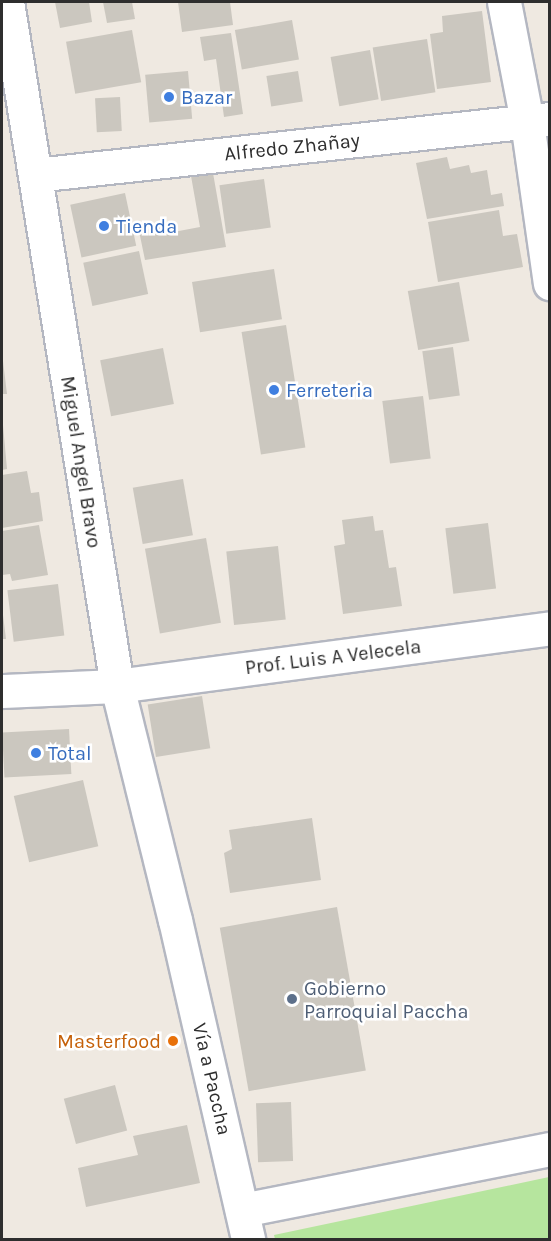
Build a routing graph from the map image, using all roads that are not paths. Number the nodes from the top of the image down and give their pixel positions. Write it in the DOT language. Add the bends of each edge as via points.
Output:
graph roads {
  1 [pos="7,2"];
  2 [pos="504,2"];
  3 [pos="538,121"];
  4 [pos="35,176"];
  5 [pos="549,283"];
  6 [pos="549,628"];
  7 [pos="117,686"];
  8 [pos="2,691"];
  9 [pos="175,920"];
  10 [pos="549,1149"];
  11 [pos="245,1225"];
  1 -- 4 [label="street, Miguel Angel Bravo"];
  2 -- 3 [label="street"];
  3 -- 4 [label="street, Alfredo Zhañay"];
  3 -- 5 [label="street"];
  4 -- 7 [label="street, Miguel Angel Bravo"];
  6 -- 7 [label="street, Prof. Luis A Velecela"];
  7 -- 8 [label="street"];
  7 -- 9 [label="street, Miguel Angel Bravo"];
  9 -- 11 [label="street, Vía a Paccha"];
  10 -- 11 [label="street"];
}
